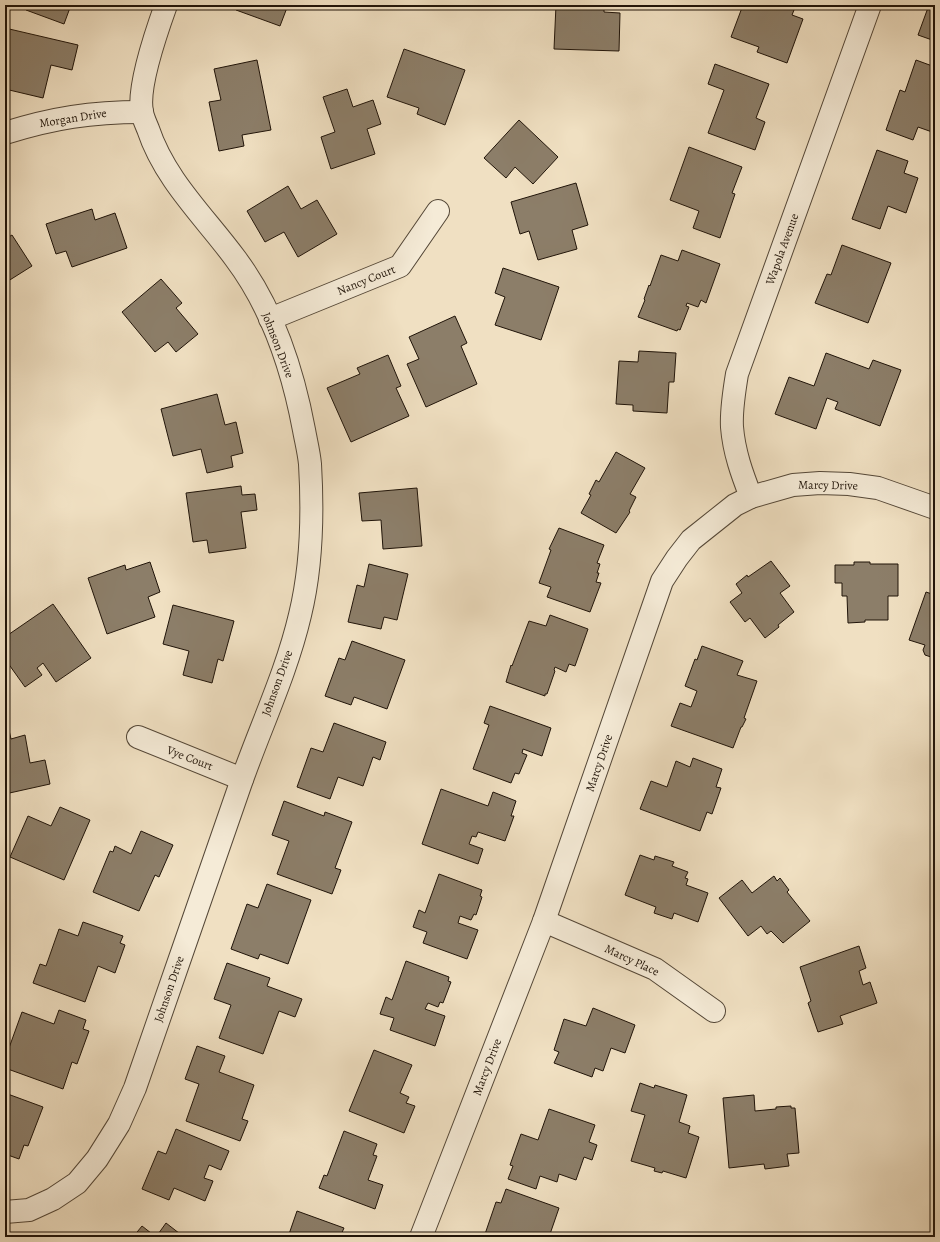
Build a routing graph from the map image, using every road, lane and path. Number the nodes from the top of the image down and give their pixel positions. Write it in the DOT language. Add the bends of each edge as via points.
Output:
graph roads {
  1 [pos="166,5"];
  2 [pos="870,5"];
  3 [pos="142,112"];
  4 [pos="5,133"];
  5 [pos="438,211"];
  6 [pos="270,319"];
  7 [pos="751,497"];
  8 [pos="935,508"];
  9 [pos="138,737"];
  10 [pos="242,779"];
  11 [pos="544,921"];
  12 [pos="714,1011"];
  13 [pos="5,1212"];
  14 [pos="421,1237"];
  1 -- 3 [label="street, Johnson Drive" via="142,88"];
  2 -- 7 [label="street, Wapola Avenue" via="737,374 732,427 738,461"];
  3 -- 4 [label="street, Morgan Drive" via="73,116 36,123"];
  3 -- 6 [label="street, Johnson Drive" via="152,143 167,170 188,201 236,259"];
  5 -- 6 [label="street, Nancy Court" via="400,266"];
  6 -- 10 [label="street, Johnson Drive" via="288,363 300,410 310,460 312,512 301,614"];
  7 -- 8 [label="street, Marcy Drive" via="793,484 849,484 878,488"];
  7 -- 11 [label="street, Marcy Drive" via="735,506 691,540 662,581"];
  9 -- 10 [label="street, Vye Court"];
  10 -- 13 [label="street, Johnson Drive" via="135,1088 120,1124 97,1159 77,1183 53,1199 29,1210"];
  11 -- 12 [label="street, Marcy Place" via="655,969"];
  11 -- 14 [label="street, Marcy Drive"];
}
